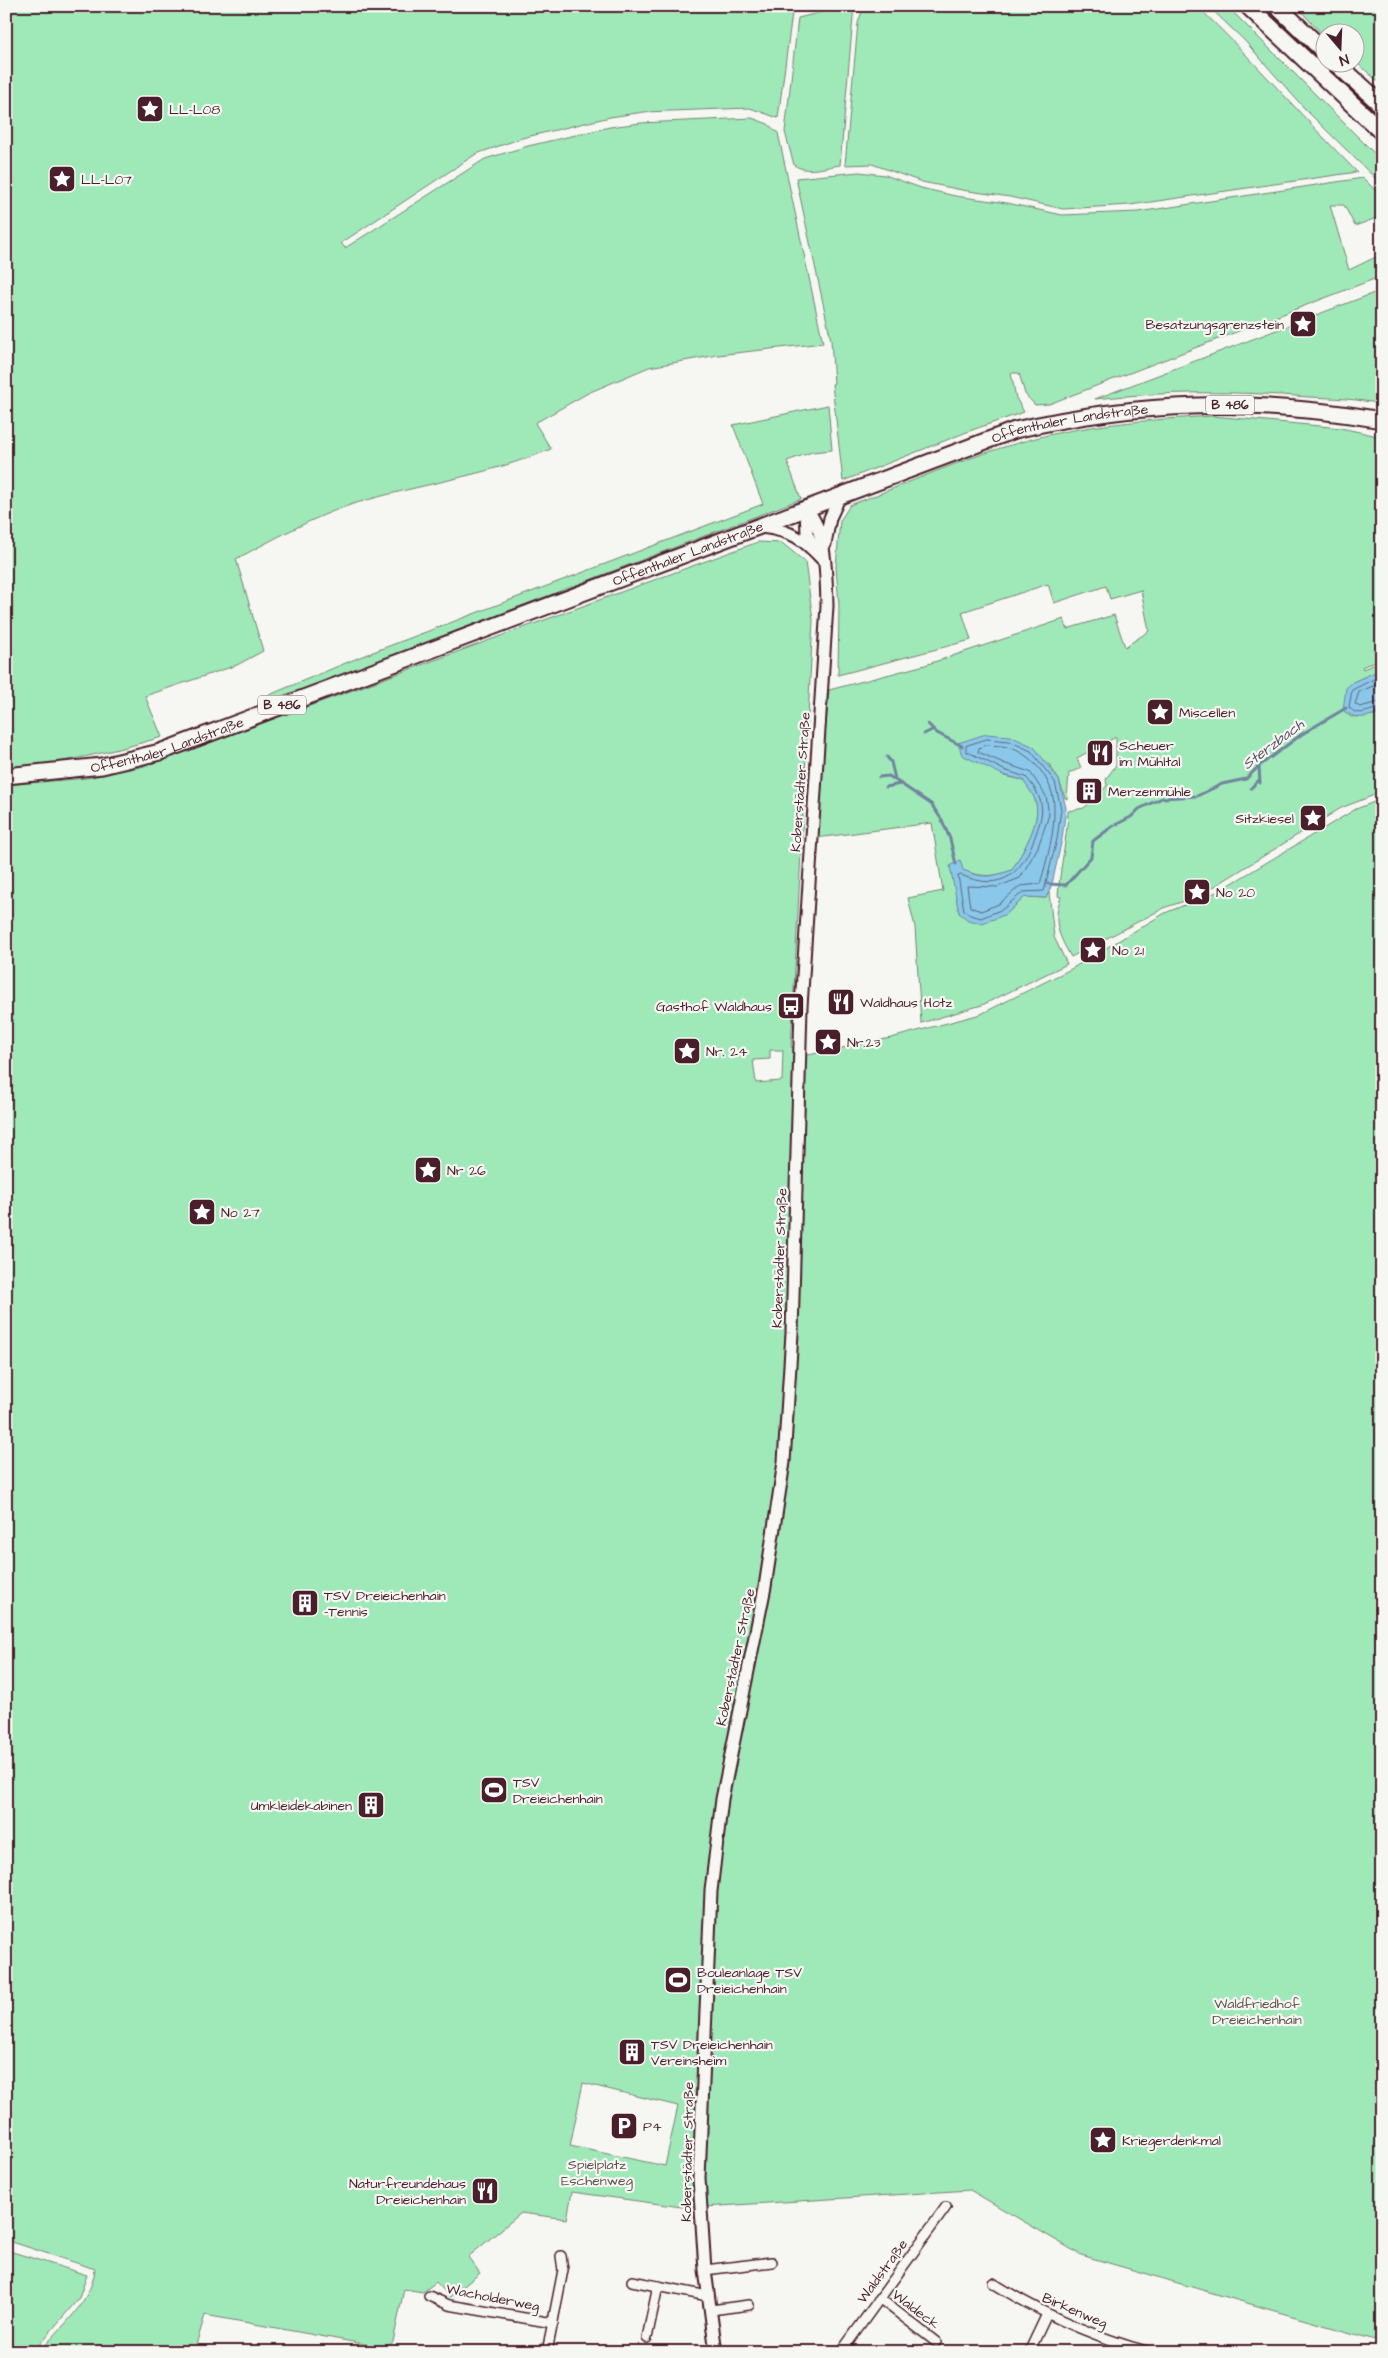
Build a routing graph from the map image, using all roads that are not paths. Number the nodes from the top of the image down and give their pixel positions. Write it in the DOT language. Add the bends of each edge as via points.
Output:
graph roads {
  1 [pos="1248,6"];
  2 [pos="1277,6"];
  3 [pos="1316,43"];
  4 [pos="1346,72"];
  5 [pos="1382,106"];
  6 [pos="1382,132"];
  7 [pos="1382,420"];
  8 [pos="840,496"];
  9 [pos="806,509"];
  10 [pos="761,527"];
  11 [pos="823,560"];
  12 [pos="6,776"];
  13 [pos="946,2207"];
  14 [pos="561,2256"];
  15 [pos="772,2262"];
  16 [pos="705,2270"];
  17 [pos="632,2281"];
  18 [pos="992,2283"];
  19 [pos="658,2286"];
  20 [pos="429,2296"];
  21 [pos="708,2296"];
  22 [pos="879,2298"];
  23 [pos="749,2305"];
  24 [pos="711,2310"];
  25 [pos="1047,2314"];
  26 [pos="553,2322"];
  27 [pos="647,2338"];
  28 [pos="936,2342"];
  29 [pos="1137,2350"];
  30 [pos="547,2352"];
  31 [pos="716,2352"];
  32 [pos="841,2352"];
  33 [pos="1029,2352"];
  34 [pos="1150,2352"];
  1 -- 6 [label="highway"];
  2 -- 3 [label="highway"];
  4 -- 5 [label="highway"];
  7 -- 8 [label="main road, Offenthaler Landstraße / B 486" via="1316,410 1213,404 1145,407 1092,414 994,436"];
  8 -- 9 [label="main road, Offenthaler Landstraße / B 486"];
  8 -- 11 [label="street" via="830,518"];
  9 -- 10 [label="main road, Offenthaler Landstraße / B 486"];
  9 -- 11 [label="street" via="807,534"];
  10 -- 11 [label="street" via="782,530 801,538"];
  10 -- 12 [label="main road, Offenthaler Landstraße / B 486" via="540,607 160,752 102,766"];
  11 -- 16 [label="street, Koberstädter Straße" via="827,606 801,1007 792,1323 784,1462 765,1587 722,1799 711,1892 699,2178"];
  13 -- 22 [label="street, Waldstraße"];
  14 -- 26 [label="street" via="562,2270"];
  15 -- 16 [label="street"];
  16 -- 21 [label="street, Koberstädter Straße"];
  17 -- 19 [label="street"];
  18 -- 25 [label="street, Birkenweg"];
  19 -- 21 [label="street"];
  19 -- 27 [label="street"];
  20 -- 26 [label="street, Wacholderweg" via="448,2305"];
  21 -- 24 [label="street, Koberstädter Straße"];
  22 -- 28 [label="street, Waldeck"];
  22 -- 32 [label="street, Waldstraße"];
  23 -- 24 [label="street"];
  24 -- 31 [label="street, Koberstädter Straße"];
  25 -- 29 [label="street, Birkenweg"];
  25 -- 33 [label="street"];
  26 -- 30 [label="street"];
  29 -- 34 [label="street, Birkenweg"];
}
